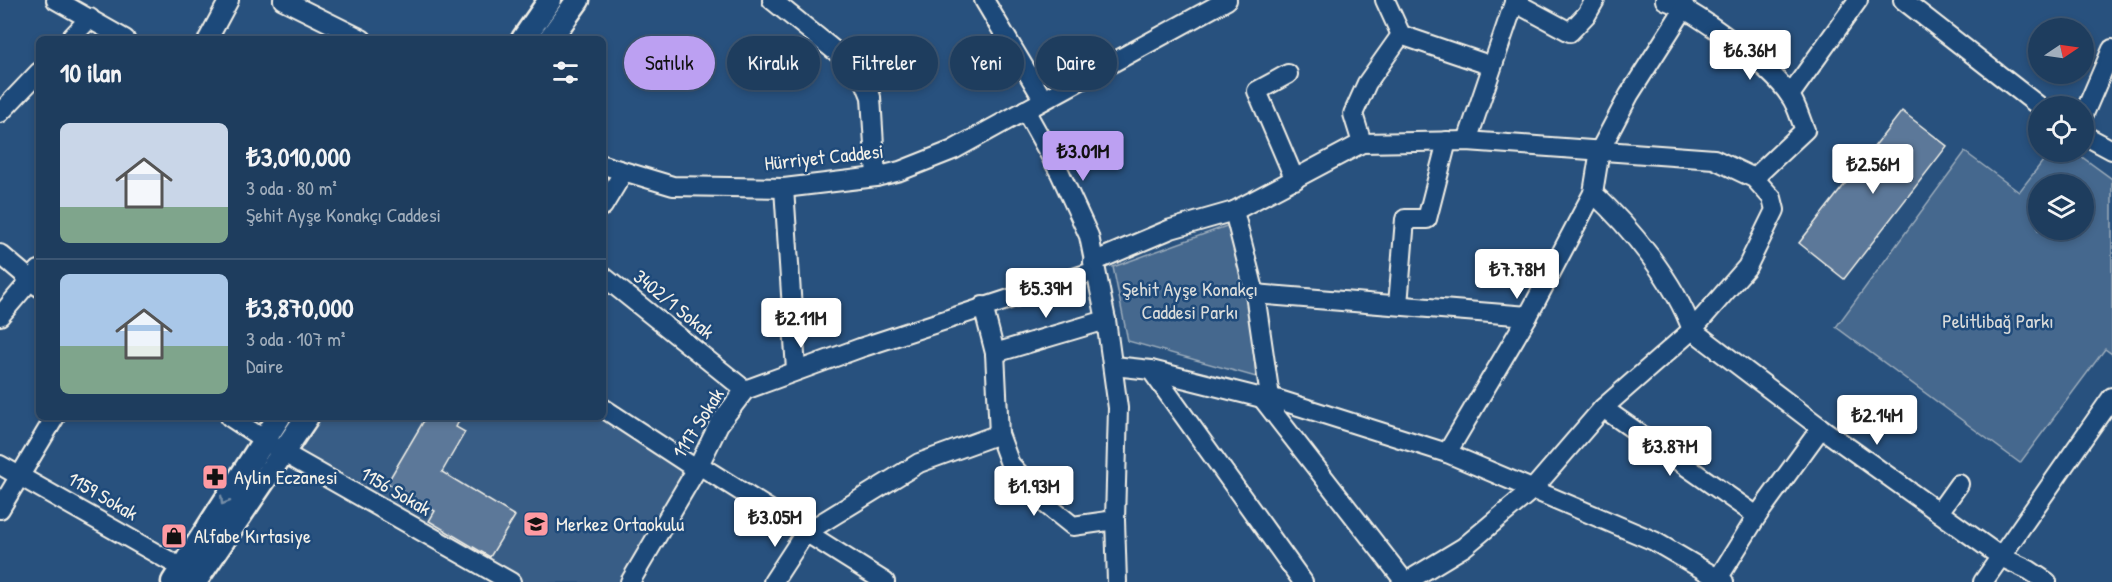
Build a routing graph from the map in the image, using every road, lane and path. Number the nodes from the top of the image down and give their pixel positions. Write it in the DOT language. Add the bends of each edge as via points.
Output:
graph roads {
  1 [pos="57,0"];
  2 [pos="229,0"];
  3 [pos="284,0"];
  4 [pos="550,0"];
  5 [pos="578,0"];
  6 [pos="771,0"];
  7 [pos="984,0"];
  8 [pos="1227,0"];
  9 [pos="1385,0"];
  10 [pos="1595,0"];
  11 [pos="1665,0"];
  12 [pos="1858,0"];
  13 [pos="1515,1"];
  14 [pos="1914,2"];
  15 [pos="1685,7"];
  16 [pos="90,18"];
  17 [pos="1401,35"];
  18 [pos="73,36"];
  19 [pos="120,36"];
  20 [pos="210,36"];
  21 [pos="356,36"];
  22 [pos="525,36"];
  23 [pos="552,36"];
  24 [pos="2112,49"];
  25 [pos="1492,66"];
  26 [pos="1288,74"];
  27 [pos="36,75"];
  28 [pos="1790,95"];
  29 [pos="2092,96"];
  30 [pos="2028,98"];
  31 [pos="1043,99"];
  32 [pos="1025,110"];
  33 [pos="0,113"];
  34 [pos="2094,140"];
  35 [pos="1447,141"];
  36 [pos="1467,141"];
  37 [pos="1362,143"];
  38 [pos="1600,150"];
  39 [pos="2112,150"];
  40 [pos="606,166"];
  41 [pos="623,173"];
  42 [pos="876,177"];
  43 [pos="1754,178"];
  44 [pos="1295,180"];
  45 [pos="784,188"];
  46 [pos="1593,193"];
  47 [pos="606,201"];
  48 [pos="1234,211"];
  49 [pos="0,254"];
  50 [pos="1094,266"];
  51 [pos="36,278"];
  52 [pos="606,278"];
  53 [pos="36,280"];
  54 [pos="1255,294"];
  55 [pos="1398,305"];
  56 [pos="983,306"];
  57 [pos="0,316"];
  58 [pos="1528,316"];
  59 [pos="1106,320"];
  60 [pos="1692,330"];
  61 [pos="995,353"];
  62 [pos="1114,366"];
  63 [pos="796,370"];
  64 [pos="1151,370"];
  65 [pos="745,390"];
  66 [pos="2112,397"];
  67 [pos="1266,398"];
  68 [pos="1603,408"];
  69 [pos="606,410"];
  70 [pos="2106,417"];
  71 [pos="53,420"];
  72 [pos="235,420"];
  73 [pos="277,420"];
  74 [pos="305,420"];
  75 [pos="1821,428"];
  76 [pos="999,434"];
  77 [pos="264,438"];
  78 [pos="284,453"];
  79 [pos="1447,453"];
  80 [pos="0,465"];
  81 [pos="697,467"];
  82 [pos="19,474"];
  83 [pos="1959,484"];
  84 [pos="1533,489"];
  85 [pos="0,509"];
  86 [pos="1938,512"];
  87 [pos="1757,516"];
  88 [pos="1115,520"];
  89 [pos="805,533"];
  90 [pos="2001,557"];
  91 [pos="183,577"];
  92 [pos="1432,577"];
  93 [pos="1722,580"];
  94 [pos="506,581"];
  95 [pos="882,581"];
  96 [pos="630,582"];
  97 [pos="773,582"];
  98 [pos="1117,582"];
  99 [pos="1303,582"];
  100 [pos="1405,582"];
  101 [pos="1983,582"];
  102 [pos="2047,582"];
  1 -- 16 [label="street"];
  2 -- 20 [label="street"];
  3 -- 21 [label="street"];
  4 -- 22 [label="main road"];
  5 -- 23 [label="main road"];
  6 -- 42 [label="street" via="861,72 871,97"];
  7 -- 31 [label="street"];
  8 -- 31 [label="street, Hürriyet Caddesi"];
  9 -- 17 [label="street"];
  10 -- 13 [label="street" via="1570,32"];
  11 -- 15 [label="street"];
  12 -- 28 [label="street"];
  13 -- 25 [label="street"];
  14 -- 30 [label="street"];
  15 -- 28 [label="street" via="1731,41"];
  15 -- 38 [label="street" via="1629,95"];
  16 -- 18 [label="street"];
  16 -- 19 [label="street"];
  17 -- 25 [label="street"];
  17 -- 37 [label="street" via="1366,83 1353,114"];
  24 -- 29 [label="street"];
  25 -- 36 [label="street"];
  26 -- 44 [label="street" via="1257,91"];
  27 -- 33 [label="street"];
  28 -- 43 [label="street" via="1805,130"];
  31 -- 32 [label="street, Hürriyet Caddesi"];
  32 -- 42 [label="street, Hürriyet Caddesi" via="953,150"];
  32 -- 50 [label="street" via="1089,236"];
  34 -- 39 [label="street"];
  35 -- 36 [label="street"];
  35 -- 37 [label="street"];
  35 -- 55 [label="street" via="1427,219 1405,219"];
  36 -- 38 [label="street"];
  37 -- 44 [label="street, 1117 Sokak"];
  38 -- 43 [label="street" via="1714,159"];
  38 -- 46 [label="street"];
  40 -- 41 [label="street, Hürriyet Caddesi"];
  41 -- 45 [label="street, Hürriyet Caddesi" via="673,186"];
  41 -- 47 [label="street"];
  42 -- 45 [label="street, Hürriyet Caddesi"];
  43 -- 60 [label="street" via="1772,198 1775,210 1747,267"];
  44 -- 48 [label="street, 1117 Sokak"];
  45 -- 63 [label="street"];
  46 -- 58 [label="street"];
  46 -- 60 [label="street" via="1616,214 1683,305"];
  48 -- 50 [label="street, 1117 Sokak" via="1171,229"];
  48 -- 54 [label="street"];
  49 -- 51 [label="street"];
  50 -- 56 [label="street, 1117 Sokak"];
  50 -- 59 [label="street"];
  52 -- 65 [label="street, 3402/1 Sokak"];
  53 -- 57 [label="street"];
  54 -- 55 [label="street"];
  54 -- 67 [label="street"];
  55 -- 58 [label="street"];
  56 -- 61 [label="street"];
  56 -- 63 [label="street, 1117 Sokak"];
  58 -- 79 [label="street"];
  59 -- 61 [label="street"];
  59 -- 62 [label="street"];
  60 -- 68 [label="street"];
  60 -- 75 [label="street"];
  61 -- 76 [label="street"];
  62 -- 64 [label="street"];
  62 -- 88 [label="street" via="1118,408"];
  63 -- 65 [label="street, 1117 Sokak"];
  64 -- 67 [label="street"];
  64 -- 99 [label="street"];
  65 -- 81 [label="street, 1117 Sokak" via="719,424"];
  66 -- 70 [label="street"];
  67 -- 79 [label="street"];
  67 -- 100 [label="street"];
  68 -- 84 [label="street"];
  68 -- 87 [label="street"];
  69 -- 81 [label="street"];
  70 -- 90 [label="street"];
  71 -- 82 [label="street"];
  72 -- 77 [label="street, 1156 Sokak"];
  73 -- 77 [label="main road"];
  74 -- 78 [label="main road"];
  75 -- 86 [label="street"];
  75 -- 87 [label="street"];
  76 -- 88 [label="street" via="1010,464 1063,520 1081,527"];
  76 -- 89 [label="street" via="919,463"];
  77 -- 78 [label="street, 1156 Sokak"];
  77 -- 91 [label="main road, one-way"];
  78 -- 91 [label="main road"];
  78 -- 94 [label="street, 1156 Sokak"];
  79 -- 84 [label="street"];
  80 -- 82 [label="street, 1159 Sokak"];
  81 -- 89 [label="street"];
  81 -- 96 [label="street, 1117 Sokak"];
  82 -- 85 [label="street"];
  82 -- 91 [label="street, 1159 Sokak"];
  83 -- 86 [label="street"];
  84 -- 92 [label="street"];
  84 -- 93 [label="street" via="1654,541"];
  86 -- 90 [label="street"];
  87 -- 93 [label="street"];
  88 -- 98 [label="street"];
  89 -- 95 [label="street"];
  89 -- 97 [label="street"];
  90 -- 101 [label="street"];
  90 -- 102 [label="street"];
  92 -- 100 [label="street"];
}
